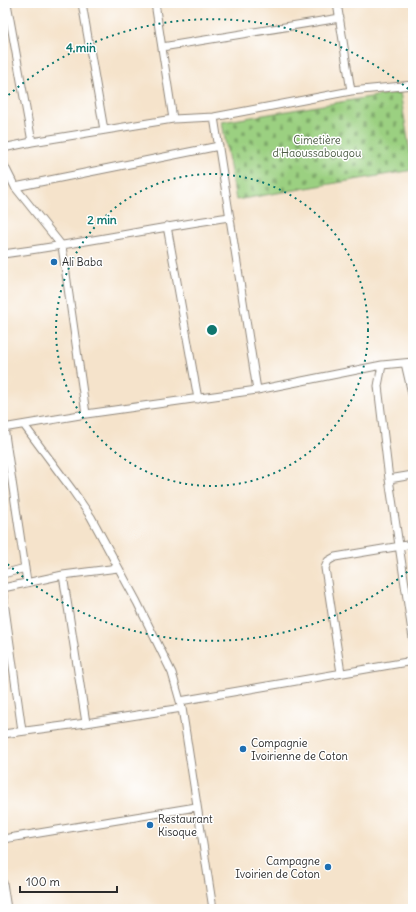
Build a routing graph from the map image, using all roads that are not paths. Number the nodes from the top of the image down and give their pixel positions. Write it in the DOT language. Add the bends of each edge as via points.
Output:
graph roads {
  1 [pos="7,3"];
  2 [pos="82,3"];
  3 [pos="155,3"];
  4 [pos="337,3"];
  5 [pos="412,3"];
  6 [pos="413,6"];
  7 [pos="340,18"];
  8 [pos="162,47"];
  9 [pos="413,84"];
  10 [pos="351,91"];
  11 [pos="214,117"];
  12 [pos="174,119"];
  13 [pos="104,130"];
  14 [pos="32,142"];
  15 [pos="219,146"];
  16 [pos="3,148"];
  17 [pos="3,163"];
  18 [pos="15,187"];
  19 [pos="230,217"];
  20 [pos="167,226"];
  21 [pos="62,246"];
  22 [pos="3,254"];
  23 [pos="413,362"];
  24 [pos="405,363"];
  25 [pos="382,365"];
  26 [pos="257,390"];
  27 [pos="198,398"];
  28 [pos="413,398"];
  29 [pos="86,414"];
  30 [pos="24,425"];
  31 [pos="3,426"];
  32 [pos="413,475"];
  33 [pos="390,479"];
  34 [pos="413,544"];
  35 [pos="399,546"];
  36 [pos="25,568"];
  37 [pos="118,568"];
  38 [pos="3,574"];
  39 [pos="63,576"];
  40 [pos="27,582"];
  41 [pos="3,588"];
  42 [pos="3,594"];
  43 [pos="413,638"];
  44 [pos="413,661"];
  45 [pos="341,673"];
  46 [pos="181,704"];
  47 [pos="86,723"];
  48 [pos="22,731"];
  49 [pos="3,734"];
  50 [pos="196,807"];
  51 [pos="3,839"];
  52 [pos="3,883"];
  53 [pos="7,909"];
  54 [pos="213,909"];
  1 -- 14 [label="street"];
  2 -- 13 [label="street"];
  3 -- 8 [label="street"];
  4 -- 7 [label="street"];
  5 -- 6 [label="street"];
  7 -- 8 [label="street"];
  7 -- 10 [label="street"];
  8 -- 12 [label="street"];
  9 -- 10 [label="street"];
  10 -- 11 [label="street"];
  11 -- 12 [label="street"];
  11 -- 15 [label="street"];
  12 -- 13 [label="street"];
  13 -- 14 [label="street"];
  14 -- 16 [label="street"];
  15 -- 18 [label="street"];
  15 -- 19 [label="street"];
  17 -- 18 [label="street"];
  18 -- 21 [label="street"];
  19 -- 20 [label="street"];
  19 -- 26 [label="street"];
  20 -- 21 [label="street"];
  20 -- 27 [label="street"];
  21 -- 22 [label="street"];
  21 -- 29 [label="street"];
  23 -- 24 [label="street"];
  24 -- 25 [label="street"];
  24 -- 28 [label="street"];
  25 -- 26 [label="street"];
  25 -- 33 [label="street" via="378,386"];
  26 -- 27 [label="street"];
  27 -- 29 [label="street"];
  29 -- 30 [label="street"];
  30 -- 31 [label="street"];
  30 -- 37 [label="street" via="91,517"];
  31 -- 36 [label="street"];
  32 -- 33 [label="street"];
  33 -- 35 [label="street"];
  34 -- 35 [label="street"];
  35 -- 43 [label="street"];
  35 -- 45 [label="street" via="335,557 328,561 325,568"];
  36 -- 38 [label="street"];
  36 -- 40 [label="street"];
  37 -- 39 [label="street"];
  37 -- 46 [label="street" via="138,602 172,673"];
  39 -- 40 [label="street"];
  39 -- 47 [label="street"];
  40 -- 41 [label="street"];
  42 -- 48 [label="street"];
  44 -- 45 [label="street"];
  45 -- 46 [label="street"];
  46 -- 47 [label="street"];
  46 -- 50 [label="street"];
  47 -- 48 [label="street"];
  48 -- 49 [label="street"];
  50 -- 51 [label="street"];
  50 -- 54 [label="street"];
  52 -- 53 [label="street"];
}
